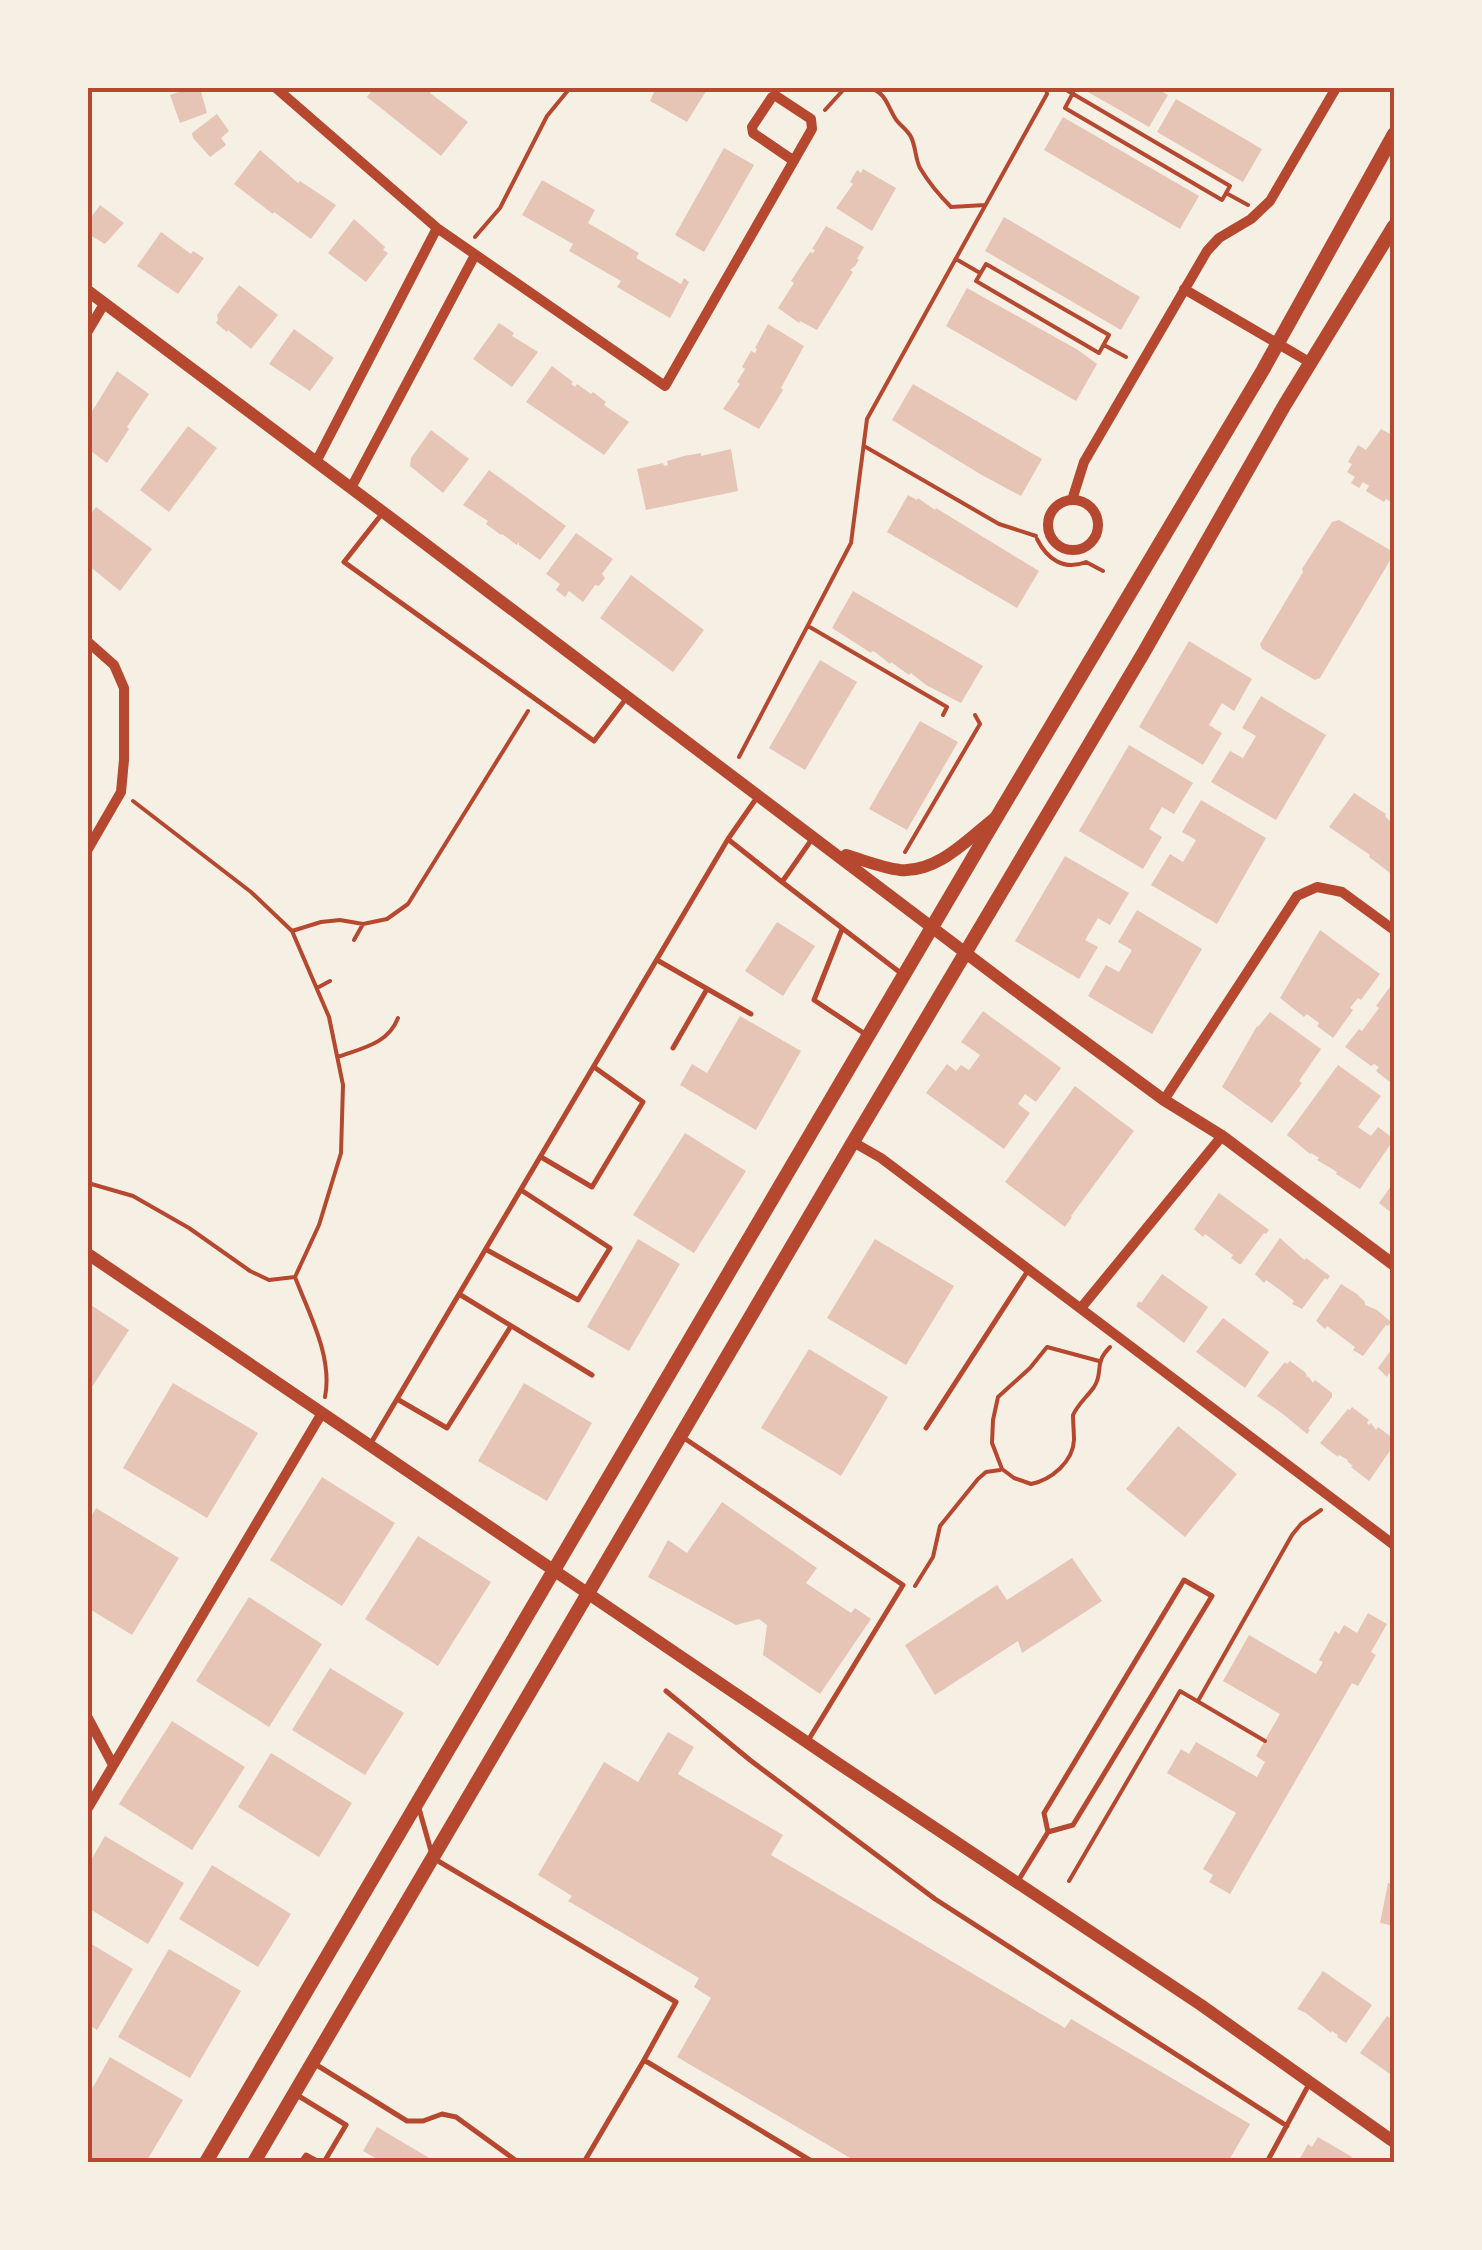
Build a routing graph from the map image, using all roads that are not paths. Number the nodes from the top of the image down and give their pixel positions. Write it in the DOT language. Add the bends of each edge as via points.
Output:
graph roads {
  1 [pos="276,88"];
  2 [pos="1336,88"];
  3 [pos="1394,134"];
  4 [pos="794,160"];
  5 [pos="1394,226"];
  6 [pos="438,228"];
  7 [pos="470,252"];
  8 [pos="1184,290"];
  9 [pos="88,291"];
  10 [pos="104,304"];
  11 [pos="88,331"];
  12 [pos="1277,344"];
  13 [pos="1311,364"];
  14 [pos="316,462"];
  15 [pos="350,488"];
  16 [pos="1072,500"];
  17 [pos="384,512"];
  18 [pos="88,642"];
  19 [pos="627,698"];
  20 [pos="758,796"];
  21 [pos="998,815"];
  22 [pos="814,837"];
  23 [pos="728,839"];
  24 [pos="88,850"];
  25 [pos="834,851"];
  26 [pos="782,882"];
  27 [pos="933,927"];
  28 [pos="842,929"];
  29 [pos="1394,930"];
  30 [pos="967,953"];
  31 [pos="657,960"];
  32 [pos="904,976"];
  33 [pos="707,989"];
  34 [pos="751,1014"];
  35 [pos="868,1036"];
  36 [pos="674,1048"];
  37 [pos="594,1067"];
  38 [pos="1164,1100"];
  39 [pos="1222,1136"];
  40 [pos="853,1142"];
  41 [pos="540,1157"];
  42 [pos="521,1190"];
  43 [pos="486,1249"];
  44 [pos="88,1254"];
  45 [pos="1394,1265"];
  46 [pos="1029,1269"];
  47 [pos="459,1294"];
  48 [pos="1080,1308"];
  49 [pos="511,1326"];
  50 [pos="592,1375"];
  51 [pos="397,1399"];
  52 [pos="322,1413"];
  53 [pos="926,1428"];
  54 [pos="681,1436"];
  55 [pos="369,1446"];
  56 [pos="1394,1545"];
  57 [pos="554,1572"];
  58 [pos="588,1594"];
  59 [pos="666,1691"];
  60 [pos="88,1718"];
  61 [pos="808,1742"];
  62 [pos="113,1765"];
  63 [pos="418,1804"];
  64 [pos="88,1808"];
  65 [pos="1048,1832"];
  66 [pos="433,1858"];
  67 [pos="1017,1884"];
  68 [pos="644,2060"];
  69 [pos="312,2063"];
  70 [pos="1310,2082"];
  71 [pos="294,2094"];
  72 [pos="1287,2126"];
  73 [pos="1394,2142"];
  74 [pos="206,2162"];
  75 [pos="254,2162"];
  76 [pos="301,2162"];
  77 [pos="322,2162"];
  78 [pos="518,2162"];
  79 [pos="584,2162"];
  80 [pos="813,2162"];
  81 [pos="1268,2162"];
  1 -- 6 [label="street"];
  2 -- 8 [label="street" via="1270,201 1212,244"];
  3 -- 12 [label="main road"];
  4 -- 4 [label="street" via="756,137 752,127 776,96 812,119"];
  4 -- 7 [label="street" via="666,386"];
  5 -- 13 [label="main road"];
  6 -- 7 [label="street"];
  6 -- 14 [label="street"];
  7 -- 15 [label="street"];
  8 -- 12 [label="street"];
  8 -- 16 [label="street" via="1084,462"];
  9 -- 10 [label="street"];
  10 -- 11 [label="street"];
  10 -- 14 [label="street"];
  12 -- 13 [label="street"];
  12 -- 21 [label="main road"];
  13 -- 30 [label="main road"];
  14 -- 15 [label="street"];
  15 -- 17 [label="street"];
  16 -- 16 [label="street" via="1057,506 1048,521 1051,538 1068,550 1087,546 1098,526 1094,510"];
  17 -- 19 [label="street"];
  17 -- 19 [label="lane" via="344,562 594,741"];
  18 -- 24 [label="street" via="114,666 124,688 122,792"];
  19 -- 20 [label="street"];
  20 -- 22 [label="street"];
  20 -- 23 [label="lane"];
  21 -- 25 [label="street" via="936,863 914,870"];
  21 -- 27 [label="main road"];
  22 -- 25 [label="street"];
  22 -- 26 [label="lane"];
  23 -- 26 [label="lane"];
  23 -- 31 [label="lane"];
  25 -- 27 [label="street"];
  26 -- 28 [label="lane"];
  27 -- 30 [label="street"];
  27 -- 32 [label="main road"];
  28 -- 32 [label="lane"];
  28 -- 35 [label="lane" via="814,1000"];
  29 -- 38 [label="street" via="1342,892 1317,887 1298,896"];
  30 -- 38 [label="street"];
  30 -- 40 [label="main road"];
  31 -- 33 [label="lane"];
  31 -- 37 [label="lane"];
  32 -- 35 [label="main road"];
  33 -- 34 [label="lane"];
  33 -- 36 [label="lane"];
  35 -- 57 [label="main road"];
  37 -- 41 [label="lane"];
  37 -- 41 [label="lane" via="642,1102 592,1187"];
  38 -- 39 [label="street"];
  39 -- 45 [label="street"];
  39 -- 48 [label="street"];
  40 -- 46 [label="street"];
  40 -- 54 [label="main road"];
  41 -- 42 [label="lane"];
  42 -- 43 [label="lane"];
  42 -- 43 [label="lane" via="610,1248 578,1300"];
  43 -- 47 [label="lane"];
  44 -- 52 [label="street"];
  46 -- 48 [label="street"];
  46 -- 53 [label="lane"];
  47 -- 49 [label="lane"];
  47 -- 51 [label="lane"];
  48 -- 56 [label="street"];
  49 -- 50 [label="lane"];
  49 -- 51 [label="lane" via="447,1428"];
  51 -- 55 [label="lane"];
  52 -- 55 [label="street"];
  52 -- 62 [label="street"];
  54 -- 58 [label="main road"];
  54 -- 61 [label="lane" via="903,1585"];
  55 -- 57 [label="street"];
  57 -- 58 [label="street"];
  57 -- 63 [label="main road"];
  58 -- 61 [label="street"];
  58 -- 66 [label="main road"];
  59 -- 72 [label="lane" via="935,1898"];
  60 -- 62 [label="street"];
  61 -- 67 [label="street"];
  62 -- 64 [label="street"];
  63 -- 66 [label="lane"];
  63 -- 74 [label="main road"];
  65 -- 65 [label="lane" via="1044,1813 1184,1580 1212,1596 1073,1825"];
  65 -- 67 [label="lane"];
  66 -- 68 [label="lane" via="676,2002"];
  66 -- 69 [label="main road"];
  67 -- 70 [label="street"];
  68 -- 79 [label="lane"];
  68 -- 80 [label="lane"];
  69 -- 71 [label="main road"];
  69 -- 78 [label="lane" via="407,2121 456,2117"];
  70 -- 72 [label="lane"];
  70 -- 73 [label="street"];
  71 -- 75 [label="main road"];
  71 -- 77 [label="lane" via="346,2125"];
  72 -- 81 [label="lane"];
  76 -- 77 [label="lane" via="306,2155"];
}
